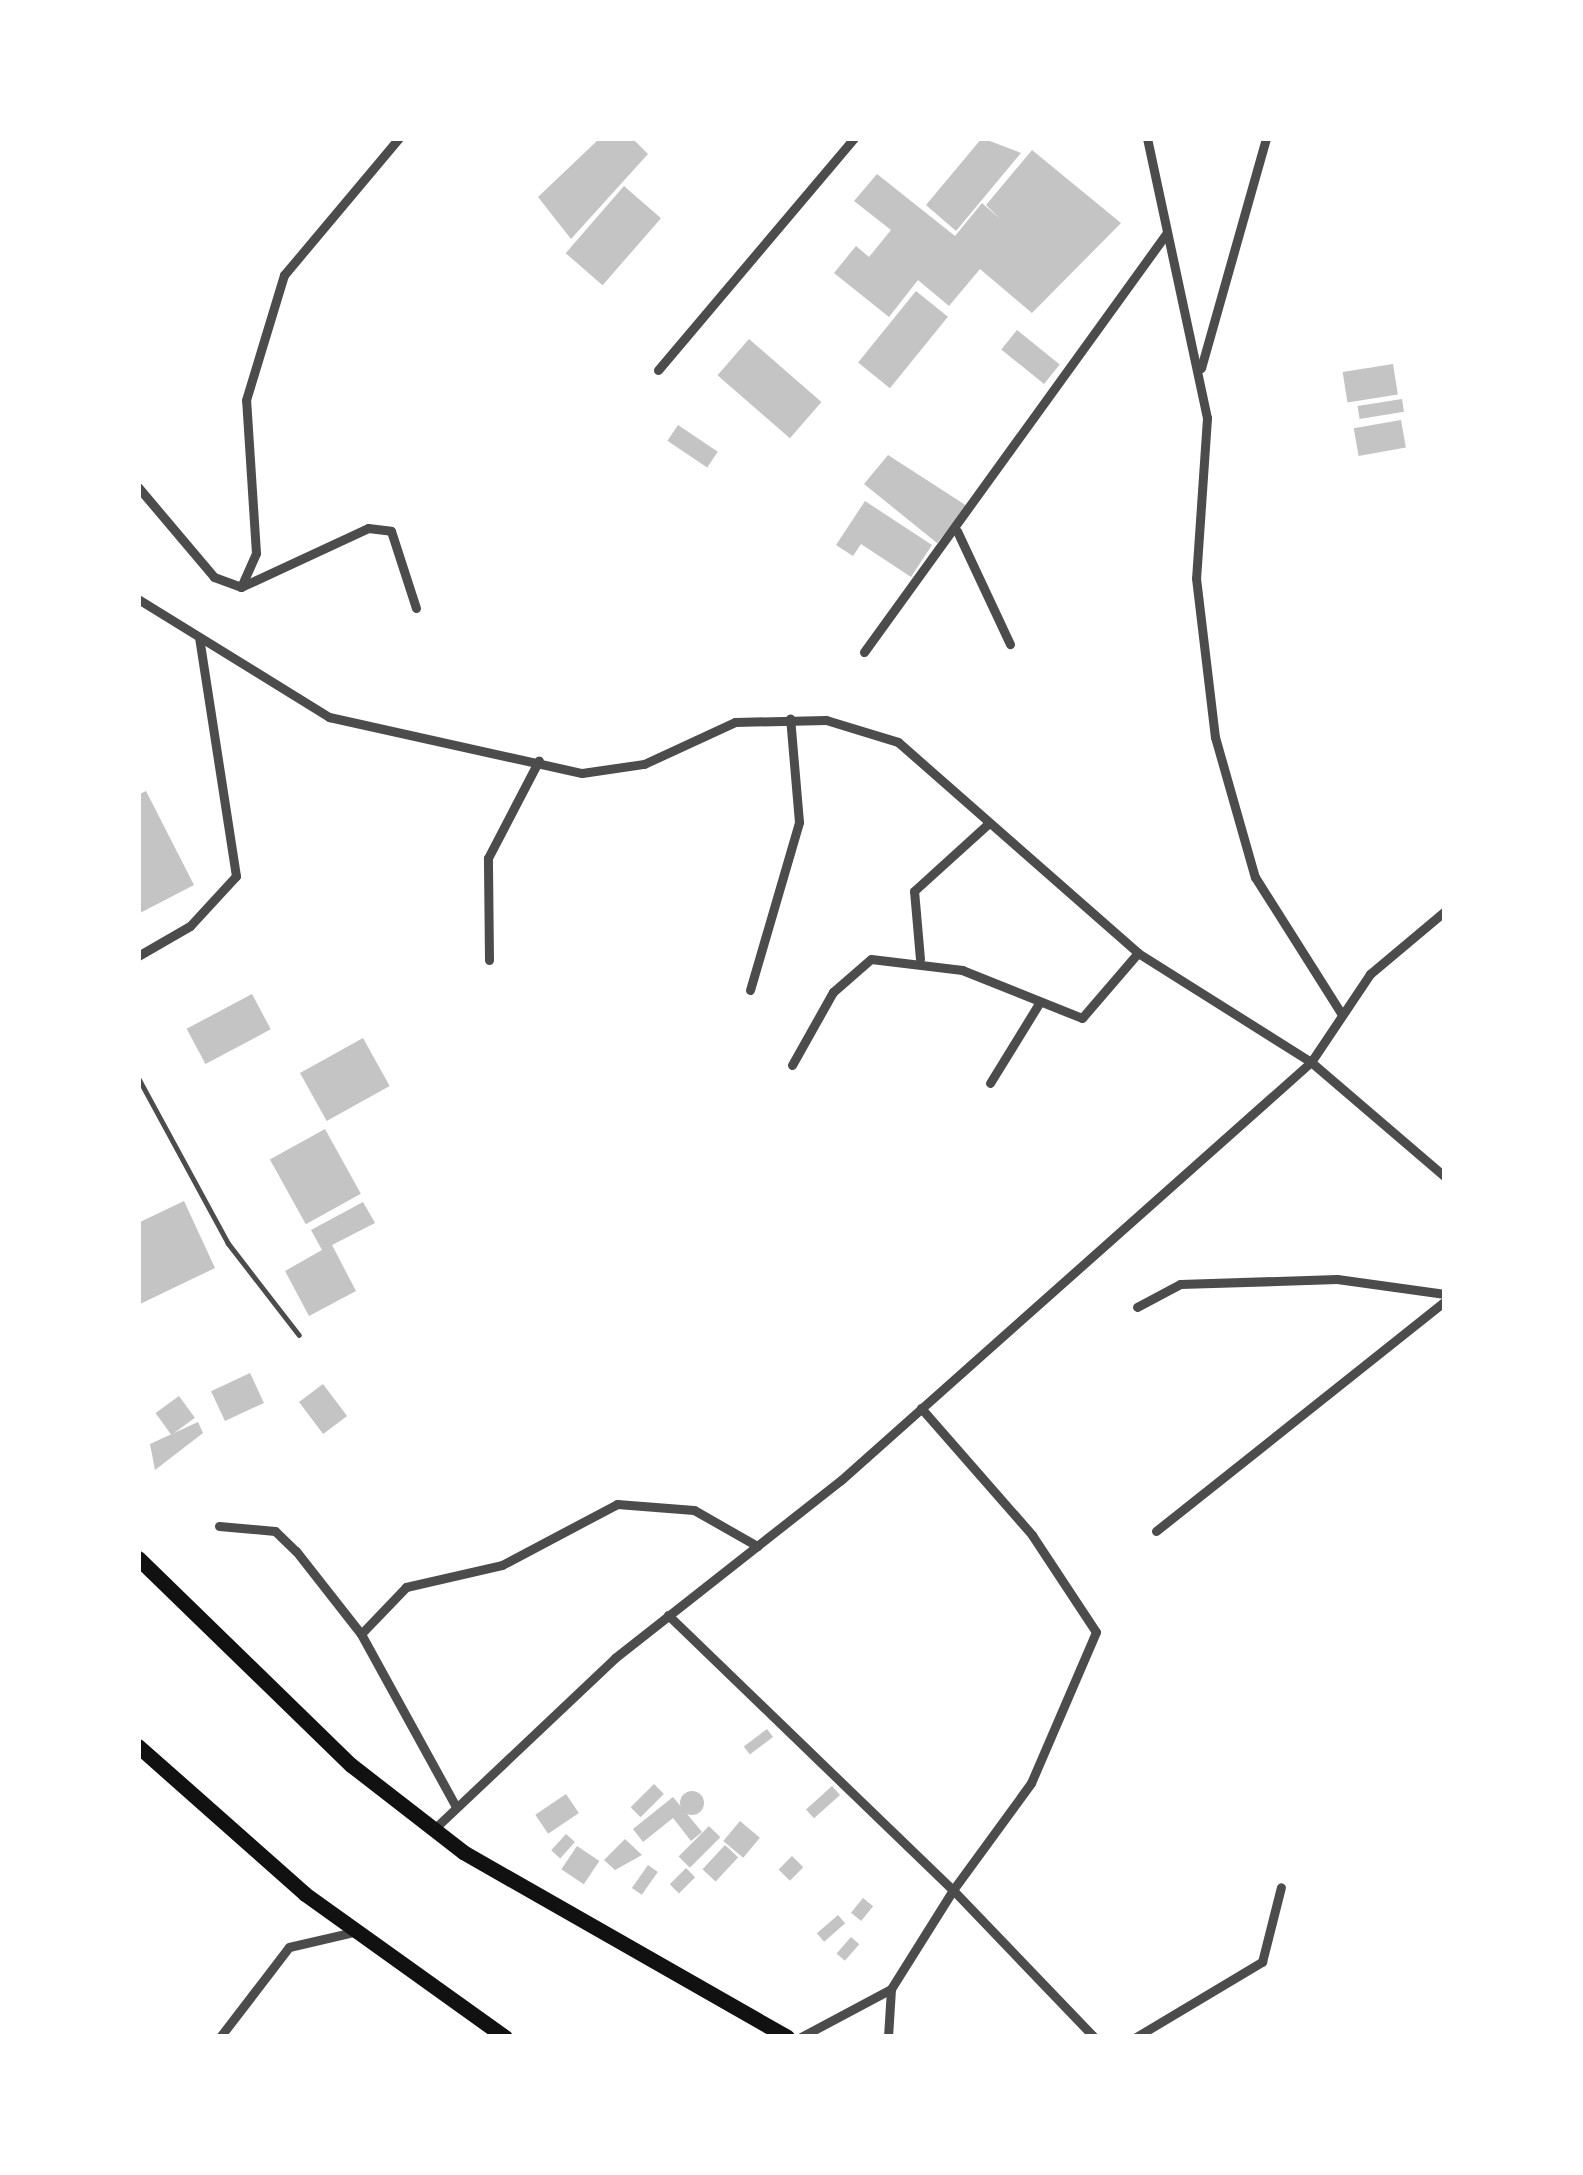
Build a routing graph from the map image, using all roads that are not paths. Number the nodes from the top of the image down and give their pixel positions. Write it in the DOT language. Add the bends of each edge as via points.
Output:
graph roads {
  1 [pos="399,138"];
  2 [pos="854,138"];
  3 [pos="1147,138"];
  4 [pos="1266,138"];
  5 [pos="1166,234"];
  6 [pos="1201,368"];
  7 [pos="658,370"];
  8 [pos="138,487"];
  9 [pos="957,532"];
  10 [pos="242,587"];
  11 [pos="138,599"];
  12 [pos="416,608"];
  13 [pos="199,638"];
  14 [pos="1010,644"];
  15 [pos="864,652"];
  16 [pos="790,718"];
  17 [pos="539,760"];
  18 [pos="989,823"];
  19 [pos="1445,911"];
  20 [pos="1138,953"];
  21 [pos="138,956"];
  22 [pos="920,959"];
  23 [pos="489,960"];
  24 [pos="750,990"];
  25 [pos="1038,1005"];
  26 [pos="1341,1013"];
  27 [pos="1311,1062"];
  28 [pos="792,1065"];
  29 [pos="138,1077"];
  30 [pos="990,1083"];
  31 [pos="1445,1177"];
  32 [pos="1445,1298"];
  33 [pos="1137,1307"];
  34 [pos="299,1336"];
  35 [pos="921,1408"];
  36 [pos="219,1526"];
  37 [pos="1156,1531"];
  38 [pos="757,1546"];
  39 [pos="138,1558"];
  40 [pos="668,1616"];
  41 [pos="361,1634"];
  42 [pos="138,1746"];
  43 [pos="456,1807"];
  44 [pos="434,1829"];
  45 [pos="1281,1888"];
  46 [pos="953,1891"];
  47 [pos="354,1932"];
  48 [pos="891,1989"];
  49 [pos="220,2037"];
  50 [pos="505,2037"];
  51 [pos="787,2037"];
  52 [pos="801,2037"];
  53 [pos="888,2037"];
  54 [pos="1094,2037"];
  55 [pos="1136,2037"];
  1 -- 10 [label="street" via="284,275 246,400 256,553"];
  2 -- 7 [label="street"];
  3 -- 5 [label="street"];
  4 -- 6 [label="street"];
  5 -- 6 [label="street"];
  5 -- 9 [label="street"];
  6 -- 26 [label="street" via="1198,646 1216,737 1256,877"];
  8 -- 10 [label="street" via="214,577"];
  9 -- 14 [label="street"];
  9 -- 15 [label="street"];
  10 -- 12 [label="street" via="379,526 400,538"];
  11 -- 13 [label="street"];
  13 -- 17 [label="street" via="329,717"];
  13 -- 21 [label="street" via="236,876 199,918"];
  16 -- 17 [label="street" via="735,722 614,773"];
  16 -- 18 [label="street" via="898,742"];
  16 -- 24 [label="street" via="799,822"];
  17 -- 23 [label="street" via="488,858"];
  18 -- 20 [label="street"];
  18 -- 22 [label="street" via="914,891"];
  19 -- 26 [label="street"];
  20 -- 25 [label="street" via="1082,1018"];
  20 -- 27 [label="street"];
  22 -- 25 [label="street"];
  22 -- 28 [label="street" via="852,971"];
  25 -- 30 [label="street"];
  26 -- 27 [label="street"];
  27 -- 31 [label="street"];
  27 -- 35 [label="street"];
  29 -- 34 [label="lane" via="228,1244"];
  32 -- 33 [label="street" via="1337,1279 1180,1283"];
  32 -- 37 [label="street"];
  35 -- 38 [label="street"];
  35 -- 46 [label="street" via="1032,1535 1096,1632 1031,1783"];
  36 -- 41 [label="street" via="275,1531"];
  38 -- 40 [label="street"];
  38 -- 41 [label="street" via="694,1510 617,1504 502,1565 406,1587"];
  39 -- 44 [label="highway" via="215,1642"];
  40 -- 43 [label="street"];
  40 -- 46 [label="street"];
  41 -- 43 [label="street"];
  42 -- 47 [label="highway"];
  43 -- 44 [label="street"];
  44 -- 51 [label="highway" via="593,1933"];
  45 -- 55 [label="street" via="1262,1962"];
  46 -- 48 [label="street"];
  46 -- 54 [label="street"];
  47 -- 49 [label="street" via="290,1947"];
  47 -- 50 [label="highway"];
  48 -- 52 [label="street"];
  48 -- 53 [label="street"];
}
